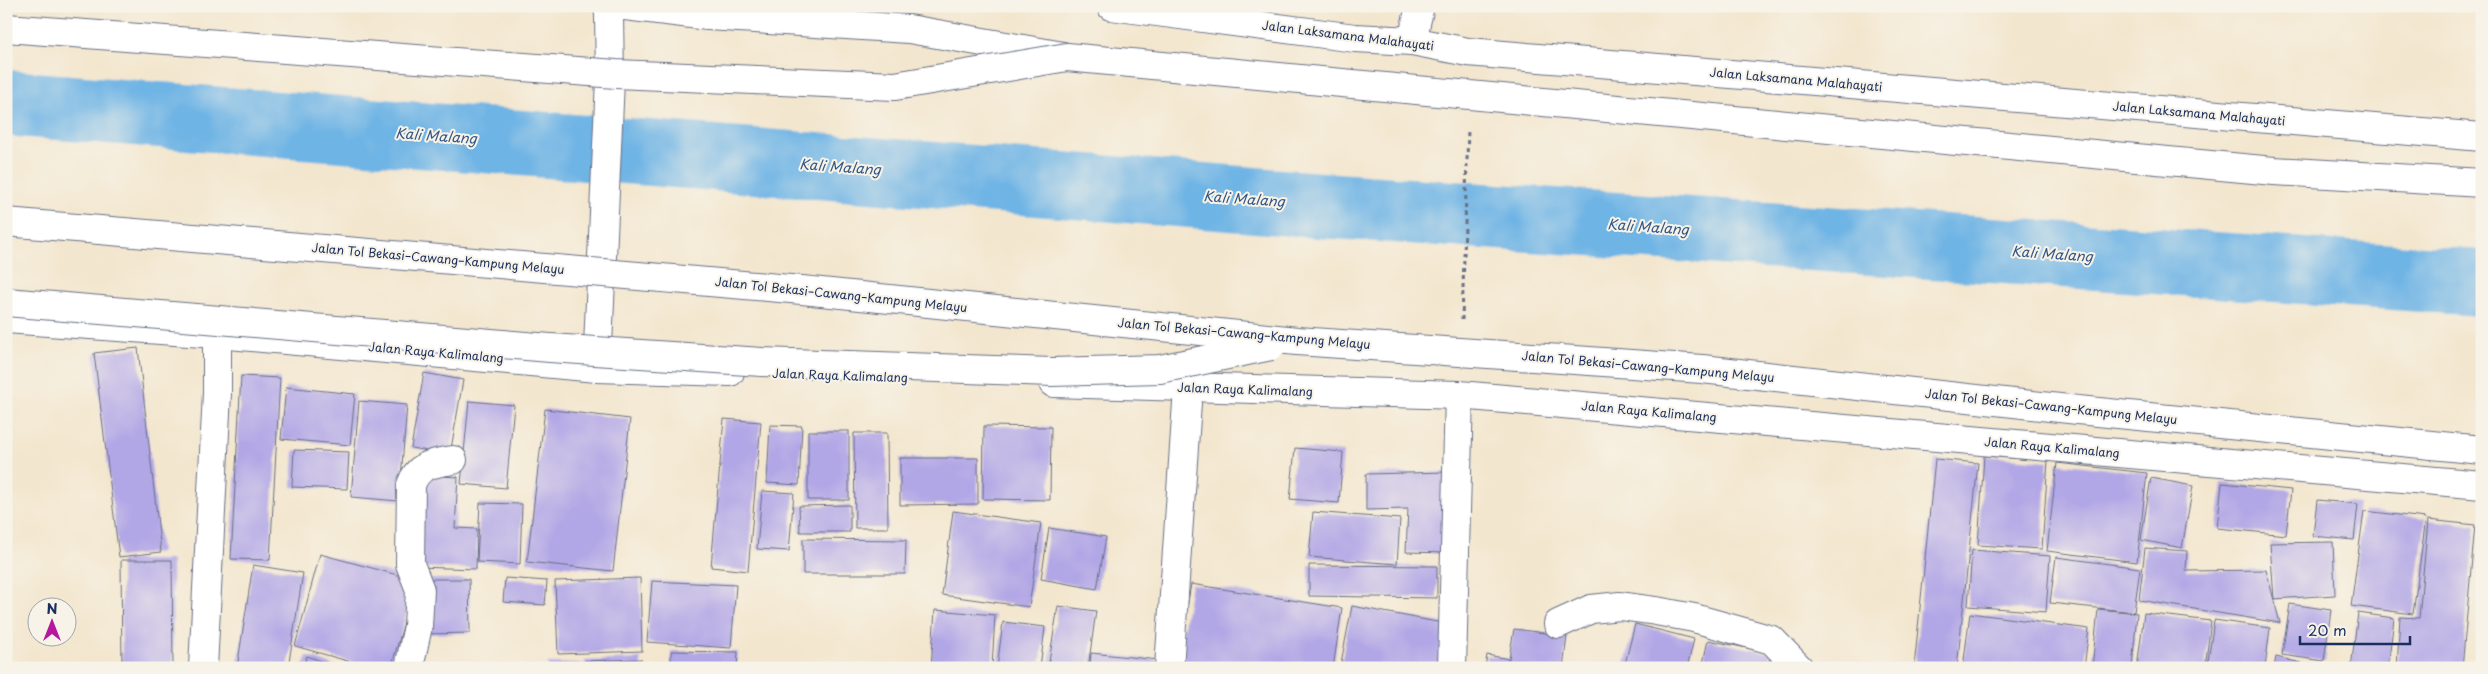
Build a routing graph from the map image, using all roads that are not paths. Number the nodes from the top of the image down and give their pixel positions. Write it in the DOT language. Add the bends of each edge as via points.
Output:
graph roads {
  1 [pos="1111,6"];
  2 [pos="1420,6"];
  3 [pos="614,8"];
  4 [pos="6,28"];
  5 [pos="1412,41"];
  6 [pos="1067,57"];
  7 [pos="2482,137"];
  8 [pos="2482,183"];
  9 [pos="6,222"];
  10 [pos="6,302"];
  11 [pos="6,319"];
  12 [pos="217,334"];
  13 [pos="1297,340"];
  14 [pos="597,368"];
  15 [pos="1188,388"];
  16 [pos="1459,395"];
  17 [pos="2482,450"];
  18 [pos="453,460"];
  19 [pos="2482,486"];
  20 [pos="1558,624"];
  21 [pos="204,668"];
  22 [pos="409,668"];
  23 [pos="1170,668"];
  24 [pos="1452,668"];
  25 [pos="1799,668"];
  1 -- 5 [label="main road, Jalan Laksamana Malahayati" via="1355,38"];
  2 -- 5 [label="main road"];
  3 -- 6 [label="main road" via="909,29"];
  3 -- 14 [label="main road"];
  4 -- 6 [label="main road, bridge" via="616,74 895,86"];
  5 -- 7 [label="main road, Jalan Laksamana Malahayati" via="1468,52"];
  6 -- 8 [label="main road, bridge" via="2264,170"];
  9 -- 13 [label="main road, Jalan Tol Bekasi–Cawang–Kampung Melayu, bridge" via="793,289"];
  10 -- 13 [label="main road, bridge" via="550,348 762,362 1052,372 1160,368"];
  11 -- 12 [label="main road, Jalan Raya Kalimalang"];
  12 -- 14 [label="main road, Jalan Raya Kalimalang"];
  12 -- 21 [label="main road"];
  13 -- 17 [label="main road, Jalan Tol Bekasi–Cawang–Kampung Melayu, bridge" via="1702,369"];
  14 -- 15 [label="main road, Jalan Raya Kalimalang"];
  15 -- 16 [label="main road, Jalan Raya Kalimalang"];
  15 -- 23 [label="main road"];
  16 -- 19 [label="main road, Jalan Raya Kalimalang"];
  16 -- 24 [label="main road"];
  18 -- 22 [label="main road" via="428,464 414,475 411,485 410,564 420,590 418,626"];
  20 -- 25 [label="main road" via="1591,609 1620,606 1656,611 1772,640"];
}
